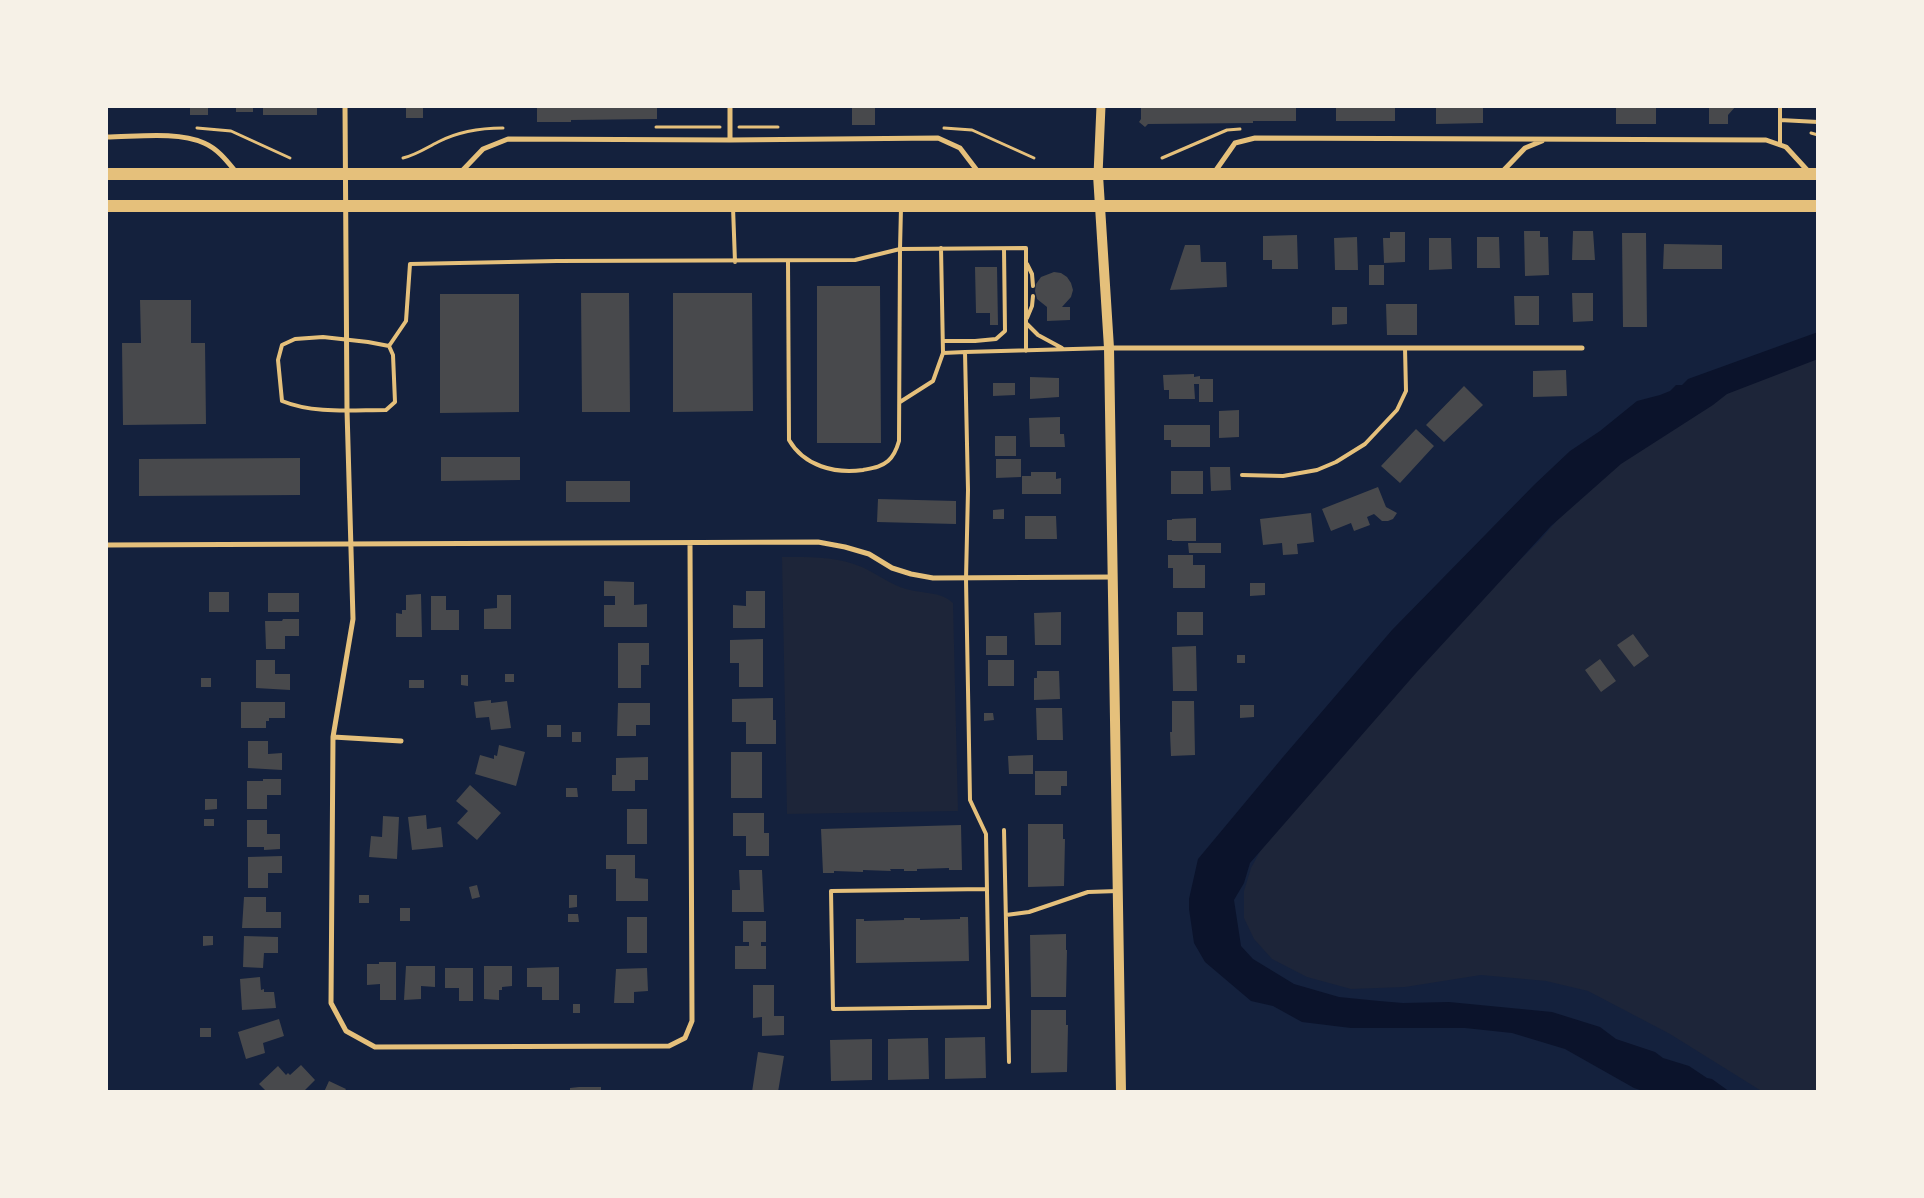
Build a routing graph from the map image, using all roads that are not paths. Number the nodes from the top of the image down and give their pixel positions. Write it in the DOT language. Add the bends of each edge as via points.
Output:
graph roads {
  1 [pos="346,106"];
  2 [pos="730,106"];
  3 [pos="1101,106"];
  4 [pos="1780,106"];
  5 [pos="1780,120"];
  6 [pos="1818,122"];
  7 [pos="106,137"];
  8 [pos="730,140"];
  9 [pos="1544,140"];
  10 [pos="1780,145"];
  11 [pos="1501,173"];
  12 [pos="106,174"];
  13 [pos="238,174"];
  14 [pos="346,174"];
  15 [pos="980,174"];
  16 [pos="1814,174"];
  17 [pos="458,175"];
  18 [pos="1098,175"];
  19 [pos="1213,175"];
  20 [pos="346,205"];
  21 [pos="733,205"];
  22 [pos="901,205"];
  23 [pos="1099,205"];
  24 [pos="106,206"];
  25 [pos="1818,206"];
  26 [pos="941,248"];
  27 [pos="900,249"];
  28 [pos="1004,249"];
  29 [pos="788,261"];
  30 [pos="735,262"];
  31 [pos="1026,262"];
  32 [pos="1032,286"];
  33 [pos="1032,296"];
  34 [pos="1026,321"];
  35 [pos="346,340"];
  36 [pos="943,341"];
  37 [pos="389,346"];
  38 [pos="1109,348"];
  39 [pos="1405,348"];
  40 [pos="1582,348"];
  41 [pos="1064,349"];
  42 [pos="1026,351"];
  43 [pos="965,352"];
  44 [pos="943,353"];
  45 [pos="900,402"];
  46 [pos="347,410"];
  47 [pos="1242,475"];
  48 [pos="690,542"];
  49 [pos="351,544"];
  50 [pos="106,545"];
  51 [pos="1113,577"];
  52 [pos="966,579"];
  53 [pos="333,737"];
  54 [pos="401,741"];
  55 [pos="1004,830"];
  56 [pos="987,889"];
  57 [pos="1118,891"];
  58 [pos="1006,915"];
  59 [pos="1009,1062"];
  60 [pos="1121,1092"];
  1 -- 14 [label="street"];
  2 -- 8 [label="street"];
  3 -- 18 [label="street"];
  4 -- 5 [label="lane"];
  5 -- 6 [label="lane"];
  5 -- 10 [label="lane"];
  7 -- 13 [label="street" via="180,137 204,143 222,154"];
  8 -- 15 [label="street" via="938,138 960,148"];
  8 -- 17 [label="street" via="508,139 482,149"];
  9 -- 10 [label="street" via="1766,140"];
  9 -- 11 [label="street" via="1525,148"];
  9 -- 19 [label="street" via="1255,138 1235,143"];
  10 -- 16 [label="street"];
  11 -- 16 [label="main road"];
  11 -- 19 [label="main road"];
  12 -- 13 [label="main road"];
  13 -- 14 [label="main road"];
  14 -- 17 [label="main road"];
  14 -- 20 [label="street"];
  15 -- 17 [label="main road"];
  15 -- 18 [label="main road"];
  18 -- 19 [label="main road"];
  18 -- 23 [label="main road"];
  20 -- 21 [label="main road"];
  20 -- 24 [label="main road"];
  20 -- 35 [label="street"];
  21 -- 22 [label="main road"];
  21 -- 30 [label="lane"];
  22 -- 23 [label="main road"];
  22 -- 27 [label="lane"];
  23 -- 25 [label="main road"];
  23 -- 38 [label="main road"];
  26 -- 27 [label="lane"];
  26 -- 28 [label="lane"];
  26 -- 36 [label="lane"];
  27 -- 29 [label="lane" via="855,260"];
  27 -- 45 [label="lane"];
  28 -- 31 [label="lane" via="1026,248"];
  28 -- 36 [label="lane" via="1005,330 996,339"];
  29 -- 30 [label="lane"];
  29 -- 45 [label="lane" via="789,440 793,447 824,468 850,472 878,468 889,461 898,446"];
  30 -- 37 [label="lane" via="410,264 406,321"];
  31 -- 32 [label="lane" via="1032,274"];
  31 -- 34 [label="lane"];
  33 -- 34 [label="lane"];
  34 -- 41 [label="lane" via="1038,336"];
  34 -- 42 [label="lane"];
  35 -- 37 [label="lane"];
  35 -- 46 [label="street"];
  35 -- 46 [label="lane" via="323,337 295,339 282,345 278,360 282,401 314,410"];
  36 -- 44 [label="lane"];
  37 -- 46 [label="lane" via="393,355 395,402 386,410"];
  38 -- 39 [label="street"];
  38 -- 41 [label="lane"];
  38 -- 51 [label="main road"];
  39 -- 40 [label="street"];
  39 -- 47 [label="lane" via="1406,391 1397,410 1365,444 1317,470 1283,476"];
  41 -- 42 [label="lane"];
  42 -- 43 [label="lane"];
  43 -- 44 [label="lane"];
  43 -- 52 [label="lane"];
  44 -- 45 [label="lane" via="933,381"];
  46 -- 49 [label="street"];
  48 -- 49 [label="street"];
  48 -- 52 [label="street" via="818,542 869,554 892,568 911,574"];
  48 -- 53 [label="street" via="692,1021 685,1038 669,1046 375,1048 346,1031 331,1003"];
  49 -- 50 [label="street"];
  49 -- 53 [label="street" via="352,619"];
  51 -- 52 [label="street"];
  51 -- 57 [label="main road"];
  52 -- 56 [label="lane" via="970,800 986,834"];
  53 -- 54 [label="street"];
  55 -- 58 [label="lane"];
  56 -- 56 [label="lane" via="989,1006 833,1009 831,892"];
  57 -- 58 [label="lane" via="1088,892 1030,912"];
  57 -- 60 [label="main road"];
  58 -- 59 [label="lane"];
}
